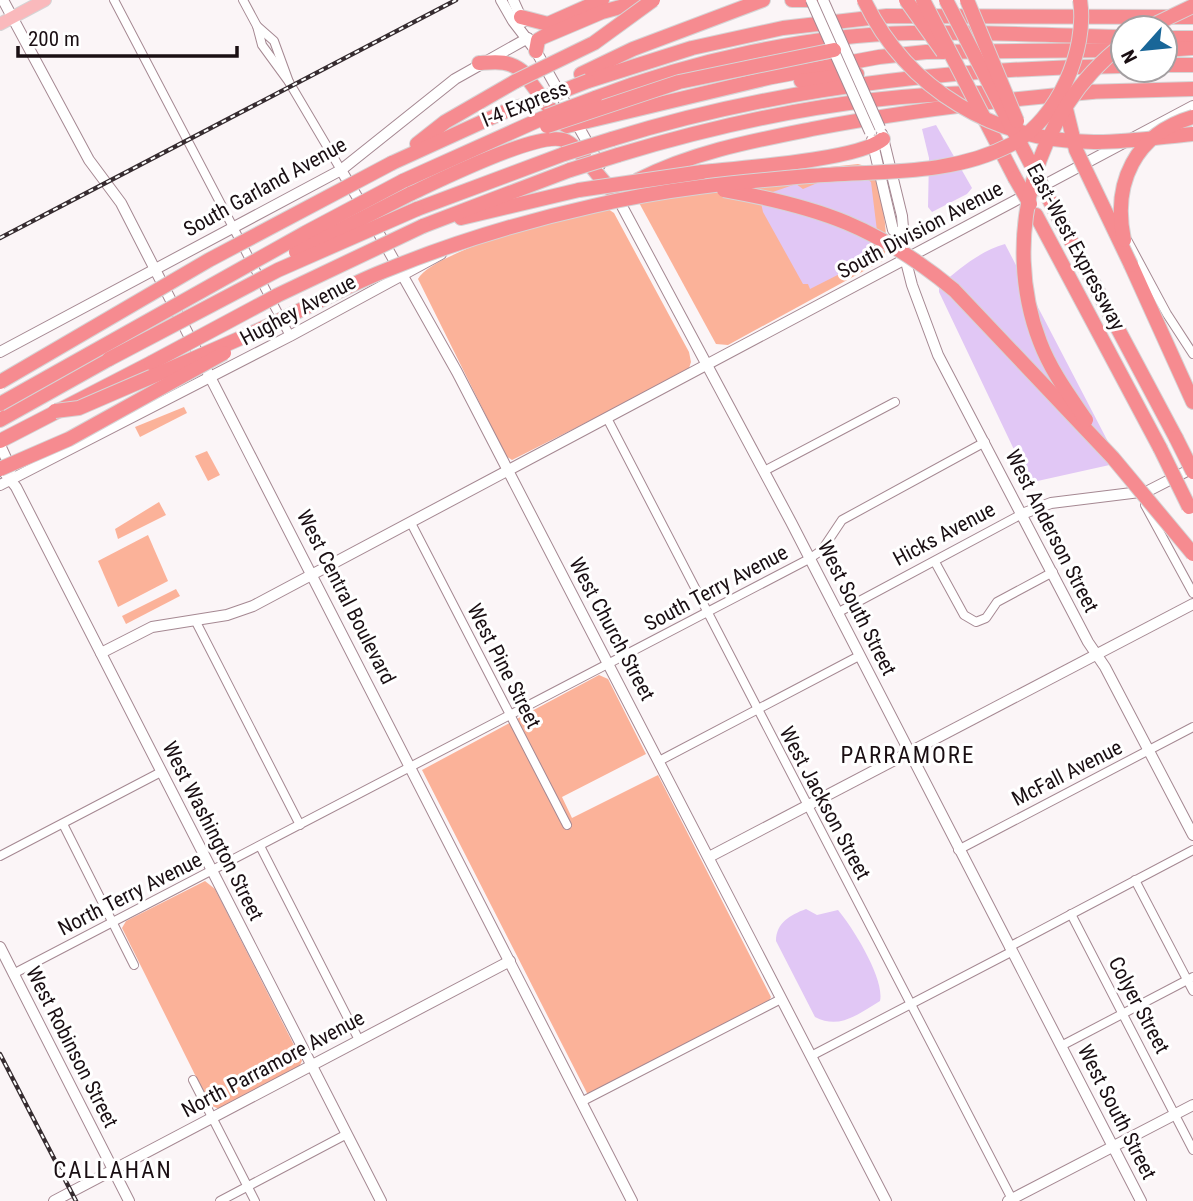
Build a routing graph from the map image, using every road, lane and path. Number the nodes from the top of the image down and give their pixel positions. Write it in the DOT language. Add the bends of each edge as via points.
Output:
graph roads {
  1 [pos="3,0"];
  2 [pos="45,0"];
  3 [pos="114,0"];
  4 [pos="243,0"];
  5 [pos="501,0"];
  6 [pos="513,0"];
  7 [pos="602,0"];
  8 [pos="625,0"];
  9 [pos="646,0"];
  10 [pos="653,0"];
  11 [pos="763,0"];
  12 [pos="792,0"];
  13 [pos="813,0"];
  14 [pos="823,0"];
  15 [pos="864,0"];
  16 [pos="906,0"];
  17 [pos="923,0"];
  18 [pos="946,0"];
  19 [pos="967,0"];
  20 [pos="1081,0"];
  21 [pos="1193,6"];
  22 [pos="1176,14"];
  23 [pos="521,16"];
  24 [pos="1193,17"];
  25 [pos="6,21"];
  26 [pos="257,26"];
  27 [pos="269,34"];
  28 [pos="1109,37"];
  29 [pos="275,44"];
  30 [pos="262,45"];
  31 [pos="532,45"];
  32 [pos="840,49"];
  33 [pos="1109,50"];
  34 [pos="1109,55"];
  35 [pos="479,63"];
  36 [pos="1109,66"];
  37 [pos="1023,67"];
  38 [pos="585,77"];
  39 [pos="289,82"];
  40 [pos="968,83"];
  41 [pos="1192,89"];
  42 [pos="1092,92"];
  43 [pos="1193,108"];
  44 [pos="1193,117"];
  45 [pos="545,122"];
  46 [pos="580,127"];
  47 [pos="1193,134"];
  48 [pos="877,136"];
  49 [pos="393,163"];
  50 [pos="1088,163"];
  51 [pos="1034,168"];
  52 [pos="341,170"];
  53 [pos="704,179"];
  54 [pos="406,188"];
  55 [pos="614,192"];
  56 [pos="427,224"];
  57 [pos="233,227"];
  58 [pos="905,259"];
  59 [pos="1131,265"];
  60 [pos="155,271"];
  61 [pos="404,275"];
  62 [pos="198,310"];
  63 [pos="290,336"];
  64 [pos="244,337"];
  65 [pos="0,352"];
  66 [pos="1193,354"];
  67 [pos="706,365"];
  68 [pos="208,378"];
  69 [pos="0,382"];
  70 [pos="895,402"];
  71 [pos="1193,402"];
  72 [pos="0,404"];
  73 [pos="55,411"];
  74 [pos="0,420"];
  75 [pos="608,420"];
  76 [pos="985,442"];
  77 [pos="0,443"];
  78 [pos="1113,458"];
  79 [pos="0,468"];
  80 [pos="1193,470"];
  81 [pos="764,471"];
  82 [pos="508,472"];
  83 [pos="12,479"];
  84 [pos="0,485"];
  85 [pos="1138,493"];
  86 [pos="1191,510"];
  87 [pos="1022,514"];
  88 [pos="411,523"];
  89 [pos="1193,554"];
  90 [pos="809,559"];
  91 [pos="935,562"];
  92 [pos="1053,572"];
  93 [pos="313,574"];
  94 [pos="1193,593"];
  95 [pos="1193,604"];
  96 [pos="706,612"];
  97 [pos="837,613"];
  98 [pos="195,620"];
  99 [pos="101,653"];
  100 [pos="1096,654"];
  101 [pos="859,656"];
  102 [pos="608,664"];
  103 [pos="757,710"];
  104 [pos="510,716"];
  105 [pos="1193,727"];
  106 [pos="1149,751"];
  107 [pos="909,753"];
  108 [pos="659,761"];
  109 [pos="412,767"];
  110 [pos="162,772"];
  111 [pos="807,806"];
  112 [pos="63,824"];
  113 [pos="300,825"];
  114 [pos="567,825"];
  115 [pos="1193,835"];
  116 [pos="260,846"];
  117 [pos="958,850"];
  118 [pos="1193,850"];
  119 [pos="0,856"];
  120 [pos="709,857"];
  121 [pos="212,871"];
  122 [pos="1136,880"];
  123 [pos="1071,914"];
  124 [pos="113,922"];
  125 [pos="0,947"];
  126 [pos="1010,950"];
  127 [pos="510,961"];
  128 [pos="134,965"];
  129 [pos="13,974"];
  130 [pos="1190,978"];
  131 [pos="1193,991"];
  132 [pos="781,999"];
  133 [pos="911,1004"];
  134 [pos="1124,1013"];
  135 [pos="359,1040"];
  136 [pos="1061,1046"];
  137 [pos="811,1056"];
  138 [pos="312,1066"];
  139 [pos="193,1080"];
  140 [pos="581,1102"];
  141 [pos="1193,1105"];
  142 [pos="1175,1115"];
  143 [pos="212,1118"];
  144 [pos="347,1134"];
  145 [pos="1114,1147"];
  146 [pos="1193,1150"];
  147 [pos="113,1169"];
  148 [pos="247,1186"];
  149 [pos="379,1200"];
  150 [pos="1011,1200"];
  151 [pos="54,1201"];
  152 [pos="129,1201"];
  153 [pos="220,1201"];
  154 [pos="255,1201"];
  155 [pos="632,1201"];
  156 [pos="886,1201"];
  157 [pos="1141,1201"];
  1 -- 25 [label="street, West Central Boulevard"];
  2 -- 25 [label="main road"];
  3 -- 57 [label="street"];
  4 -- 26 [label="street, West Church Street"];
  5 -- 31 [label="street, West South Street"];
  6 -- 23 [label="street, West South Street"];
  7 -- 23 [label="highway" via="548,24"];
  8 -- 31 [label="highway" via="588,12"];
  9 -- 31 [label="highway" via="602,12"];
  10 -- 49 [label="highway, bridge" via="594,43 445,122"];
  11 -- 38 [label="highway" via="634,50"];
  12 -- 13 [label="highway"];
  13 -- 32 [label="street, West Anderson Street, bridge"];
  14 -- 32 [label="street, West Anderson Street, bridge"];
  15 -- 47 [label="highway, bridge" via="875,24 912,70 958,107 990,122 1034,135 1098,143"];
  16 -- 40 [label="highway, bridge"];
  17 -- 40 [label="highway, East-West Expressway, bridge"];
  18 -- 51 [label="highway, East-West Expressway, bridge"];
  19 -- 51 [label="highway, bridge"];
  20 -- 53 [label="highway, bridge" via="1076,48 1058,96 1038,124 996,152 950,166"];
  20 -- 59 [label="highway, bridge" via="1065,53 1068,122 1090,181"];
  21 -- 22 [label="highway, bridge"];
  23 -- 31 [label="street, West South Street"];
  24 -- 38 [label="highway" via="887,16 770,31"];
  25 -- 60 [label="street, West Central Boulevard" via="89,160 119,199"];
  26 -- 27 [label="street, West Church Street"];
  26 -- 30 [label="street, West Church Street"];
  27 -- 29 [label="street, West Church Street"];
  27 -- 30 [label="street"];
  28 -- 45 [label="highway, I-4 Express, bridge" via="864,36 678,69 595,98"];
  29 -- 30 [label="street"];
  29 -- 39 [label="street, West Church Street"];
  30 -- 39 [label="street, West Church Street"];
  31 -- 35 [label="street, South Garland Avenue"];
  31 -- 46 [label="street, West South Street"];
  32 -- 45 [label="highway, bridge" via="679,82"];
  32 -- 48 [label="street, West Anderson Street, bridge"];
  33 -- 46 [label="highway" via="926,52 879,57 772,77"];
  34 -- 78 [label="highway, bridge" via="1055,123 1035,168 1023,256 1030,313 1047,359"];
  35 -- 46 [label="highway" via="514,64 560,122"];
  35 -- 52 [label="street, South Garland Avenue"];
  36 -- 37 [label="highway"];
  37 -- 46 [label="highway" via="839,75"];
  37 -- 62 [label="highway, bridge" via="788,94 612,139 417,209"];
  38 -- 49 [label="highway, bridge"];
  39 -- 52 [label="street, West Church Street"];
  40 -- 86 [label="highway, East-West Expressway, bridge"];
  41 -- 42 [label="highway"];
  42 -- 55 [label="highway" via="916,110 742,143 670,165"];
  42 -- 56 [label="highway, bridge" via="886,97 735,123 570,170"];
  43 -- 50 [label="street, South Division Avenue"];
  44 -- 59 [label="highway, bridge" via="1159,132 1129,164 1121,189 1120,216"];
  45 -- 54 [label="highway" via="448,159"];
  46 -- 55 [label="street, West South Street"];
  48 -- 53 [label="highway" via="810,160"];
  48 -- 58 [label="street, West Anderson Street" via="893,230 899,234"];
  49 -- 69 [label="highway, bridge" via="209,260"];
  50 -- 58 [label="street, South Division Avenue"];
  50 -- 66 [label="street" via="1167,314"];
  51 -- 80 [label="highway, East-West Expressway, bridge"];
  52 -- 57 [label="street, South Garland Avenue"];
  52 -- 61 [label="street, West Church Street"];
  53 -- 56 [label="highway, bridge" via="579,190"];
  53 -- 64 [label="highway, bridge" via="500,228 383,271"];
  53 -- 78 [label="highway, bridge" via="816,209 894,244 954,290"];
  54 -- 55 [label="highway" via="554,138 572,145"];
  54 -- 62 [label="highway, bridge"];
  54 -- 72 [label="highway, bridge" via="305,233"];
  55 -- 61 [label="street, Hughey Avenue" via="484,235"];
  55 -- 67 [label="street, West South Street"];
  56 -- 73 [label="highway, bridge"];
  57 -- 60 [label="street, South Garland Avenue"];
  57 -- 63 [label="street"];
  58 -- 67 [label="street, South Division Avenue"];
  58 -- 76 [label="street, West Anderson Street" via="938,355"];
  59 -- 71 [label="highway"];
  60 -- 65 [label="street, South Garland Avenue"];
  60 -- 68 [label="street, West Central Boulevard"];
  61 -- 63 [label="street, Hughey Avenue"];
  61 -- 82 [label="street, West Church Street"];
  62 -- 74 [label="highway, bridge"];
  63 -- 68 [label="street, Hughey Avenue"];
  64 -- 73 [label="highway, bridge" via="79,408"];
  64 -- 79 [label="highway, bridge" via="219,357 81,433"];
  67 -- 75 [label="street"];
  67 -- 81 [label="street, West South Street"];
  68 -- 83 [label="street, Hughey Avenue"];
  68 -- 93 [label="street, West Central Boulevard"];
  70 -- 81 [label="street"];
  73 -- 77 [label="highway"];
  75 -- 82 [label="street"];
  75 -- 96 [label="street, West Jackson Street"];
  76 -- 87 [label="street, West Anderson Street"];
  76 -- 90 [label="street, South Terry Avenue" via="842,520 822,550"];
  77 -- 83 [label="street, West Washington Street"];
  78 -- 89 [label="highway, bridge"];
  79 -- 83 [label="street, West Washington Street"];
  80 -- 85 [label="street, Hicks Avenue"];
  81 -- 90 [label="street, West South Street"];
  82 -- 88 [label="street"];
  82 -- 102 [label="street, West Church Street"];
  83 -- 84 [label="street, Hughey Avenue"];
  83 -- 99 [label="street, West Washington Street"];
  85 -- 87 [label="street, Hicks Avenue" via="1051,503"];
  85 -- 94 [label="street"];
  87 -- 91 [label="street, Hicks Avenue"];
  87 -- 92 [label="street, West Anderson Street"];
  88 -- 93 [label="street"];
  88 -- 104 [label="street, West Pine Street"];
  90 -- 96 [label="street, South Terry Avenue"];
  90 -- 97 [label="street, West South Street"];
  91 -- 92 [label="street" via="971,621 981,621 997,602"];
  91 -- 97 [label="street, Hicks Avenue"];
  92 -- 100 [label="street, West Anderson Street"];
  93 -- 98 [label="street" via="253,606"];
  93 -- 109 [label="street, West Central Boulevard"];
  95 -- 100 [label="street"];
  96 -- 102 [label="street, South Terry Avenue"];
  96 -- 103 [label="street, West Jackson Street"];
  97 -- 101 [label="street, West South Street"];
  98 -- 99 [label="street" via="152,627"];
  98 -- 113 [label="street"];
  99 -- 110 [label="street, West Washington Street"];
  100 -- 106 [label="street, West Anderson Street"];
  100 -- 107 [label="street"];
  101 -- 103 [label="street"];
  101 -- 107 [label="street, West South Street"];
  102 -- 104 [label="street, South Terry Avenue"];
  102 -- 108 [label="street, West Church Street"];
  103 -- 108 [label="street"];
  103 -- 111 [label="street, West Jackson Street"];
  104 -- 109 [label="street, South Terry Avenue"];
  104 -- 114 [label="street, West Pine Street"];
  105 -- 106 [label="street, McFall Avenue"];
  106 -- 115 [label="street, West Anderson Street"];
  106 -- 117 [label="street, McFall Avenue"];
  107 -- 111 [label="street"];
  107 -- 117 [label="street, West South Street"];
  108 -- 120 [label="street, West Church Street"];
  109 -- 113 [label="street, North Terry Avenue"];
  109 -- 127 [label="street, West Central Boulevard"];
  110 -- 112 [label="street"];
  110 -- 121 [label="street, West Washington Street"];
  111 -- 120 [label="street"];
  111 -- 133 [label="street, West Jackson Street"];
  112 -- 119 [label="street"];
  112 -- 124 [label="street"];
  113 -- 116 [label="street, North Terry Avenue"];
  116 -- 121 [label="street, North Terry Avenue"];
  116 -- 135 [label="street"];
  117 -- 126 [label="street, West South Street"];
  118 -- 122 [label="street"];
  120 -- 132 [label="street, West Church Street"];
  121 -- 124 [label="street, North Terry Avenue"];
  121 -- 138 [label="street, West Washington Street"];
  122 -- 123 [label="street"];
  122 -- 130 [label="street"];
  123 -- 126 [label="street"];
  123 -- 134 [label="street, Colyer Street"];
  124 -- 128 [label="street"];
  124 -- 129 [label="street, North Terry Avenue"];
  125 -- 129 [label="street, West Robinson Street"];
  126 -- 133 [label="street"];
  126 -- 136 [label="street, West South Street"];
  127 -- 135 [label="street, North Parramore Avenue"];
  127 -- 140 [label="street, West Central Boulevard"];
  129 -- 147 [label="street, West Robinson Street"];
  130 -- 131 [label="street"];
  130 -- 134 [label="street"];
  132 -- 137 [label="street, West Church Street"];
  132 -- 140 [label="street"];
  133 -- 137 [label="street"];
  133 -- 150 [label="street, West Jackson Street"];
  134 -- 136 [label="street"];
  134 -- 142 [label="street, Colyer Street"];
  135 -- 138 [label="street, North Parramore Avenue"];
  136 -- 145 [label="street, West South Street"];
  137 -- 156 [label="street, West Church Street"];
  138 -- 143 [label="street, North Parramore Avenue"];
  138 -- 144 [label="street, West Washington Street"];
  139 -- 143 [label="street"];
  140 -- 155 [label="street, West Central Boulevard"];
  141 -- 142 [label="street"];
  142 -- 145 [label="street"];
  142 -- 146 [label="street, Colyer Street"];
  143 -- 147 [label="street, North Parramore Avenue"];
  143 -- 148 [label="street"];
  144 -- 148 [label="street"];
  144 -- 149 [label="street, West Washington Street"];
  145 -- 150 [label="street"];
  145 -- 157 [label="street, West South Street"];
  147 -- 151 [label="street, North Parramore Avenue"];
  147 -- 152 [label="street, West Robinson Street"];
  148 -- 153 [label="street"];
  148 -- 154 [label="street"];
}
